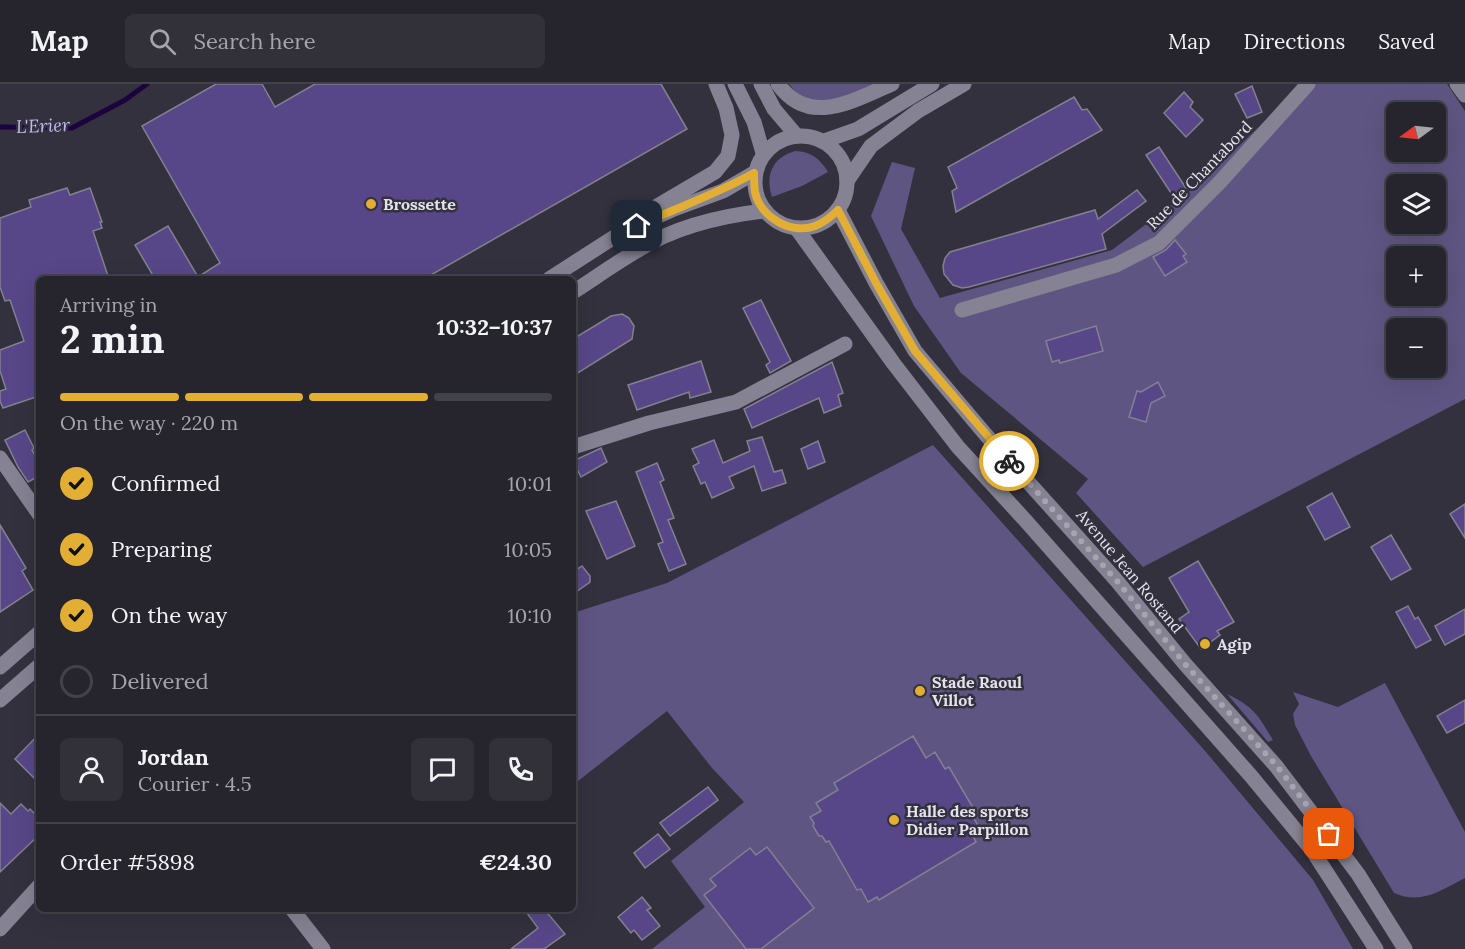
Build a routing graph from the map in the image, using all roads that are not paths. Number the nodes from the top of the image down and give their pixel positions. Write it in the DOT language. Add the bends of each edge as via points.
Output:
graph roads {
  1 [pos="716,84"];
  2 [pos="735,84"];
  3 [pos="761,84"];
  4 [pos="778,84"];
  5 [pos="892,84"];
  6 [pos="932,84"];
  7 [pos="964,84"];
  8 [pos="1308,84"];
  9 [pos="1458,84"];
  10 [pos="1465,95"];
  11 [pos="796,135"];
  12 [pos="824,141"];
  13 [pos="763,153"];
  14 [pos="754,173"];
  15 [pos="847,181"];
  16 [pos="838,210"];
  17 [pos="764,212"];
  18 [pos="797,229"];
  19 [pos="618,234"];
  20 [pos="554,276"];
  21 [pos="576,290"];
  22 [pos="962,310"];
  23 [pos="845,344"];
  24 [pos="576,446"];
  25 [pos="0,458"];
  26 [pos="36,510"];
  27 [pos="36,636"];
  28 [pos="0,668"];
  29 [pos="36,669"];
  30 [pos="0,700"];
  31 [pos="36,889"];
  32 [pos="294,912"];
  33 [pos="3,919"];
  34 [pos="323,949"];
  35 [pos="1376,949"];
  36 [pos="1405,949"];
  1 -- 19 [label="main road" via="732,135 728,156 715,172 642,215"];
  2 -- 13 [label="main road" via="754,122"];
  3 -- 11 [label="main road" via="774,109"];
  4 -- 5 [label="main road" via="802,105 823,109"];
  6 -- 12 [label="main road" via="858,129"];
  7 -- 15 [label="main road" via="918,111 871,146"];
  8 -- 22 [label="main road, Rue de Chantabord" via="1159,243 1116,265"];
  9 -- 10 [label="main road"];
  11 -- 12 [label="main road"];
  11 -- 13 [label="main road" via="777,140"];
  12 -- 15 [label="main road" via="836,151"];
  13 -- 14 [label="main road"];
  14 -- 17 [label="main road" via="755,193"];
  14 -- 19 [label="main road" via="723,191"];
  15 -- 16 [label="main road"];
  16 -- 18 [label="main road" via="813,227"];
  16 -- 36 [label="main road, Avenue Jean Rostand" via="915,351 1276,765 1358,874"];
  17 -- 18 [label="main road"];
  17 -- 21 [label="main road" via="731,215 681,229 641,248"];
  18 -- 35 [label="main road" via="957,447 1236,759 1312,850"];
  19 -- 20 [label="main road"];
  23 -- 24 [label="main road" via="736,402"];
  25 -- 26 [label="main road"];
  27 -- 28 [label="main road"];
  29 -- 30 [label="main road"];
  31 -- 33 [label="main road"];
  32 -- 34 [label="main road"];
}
